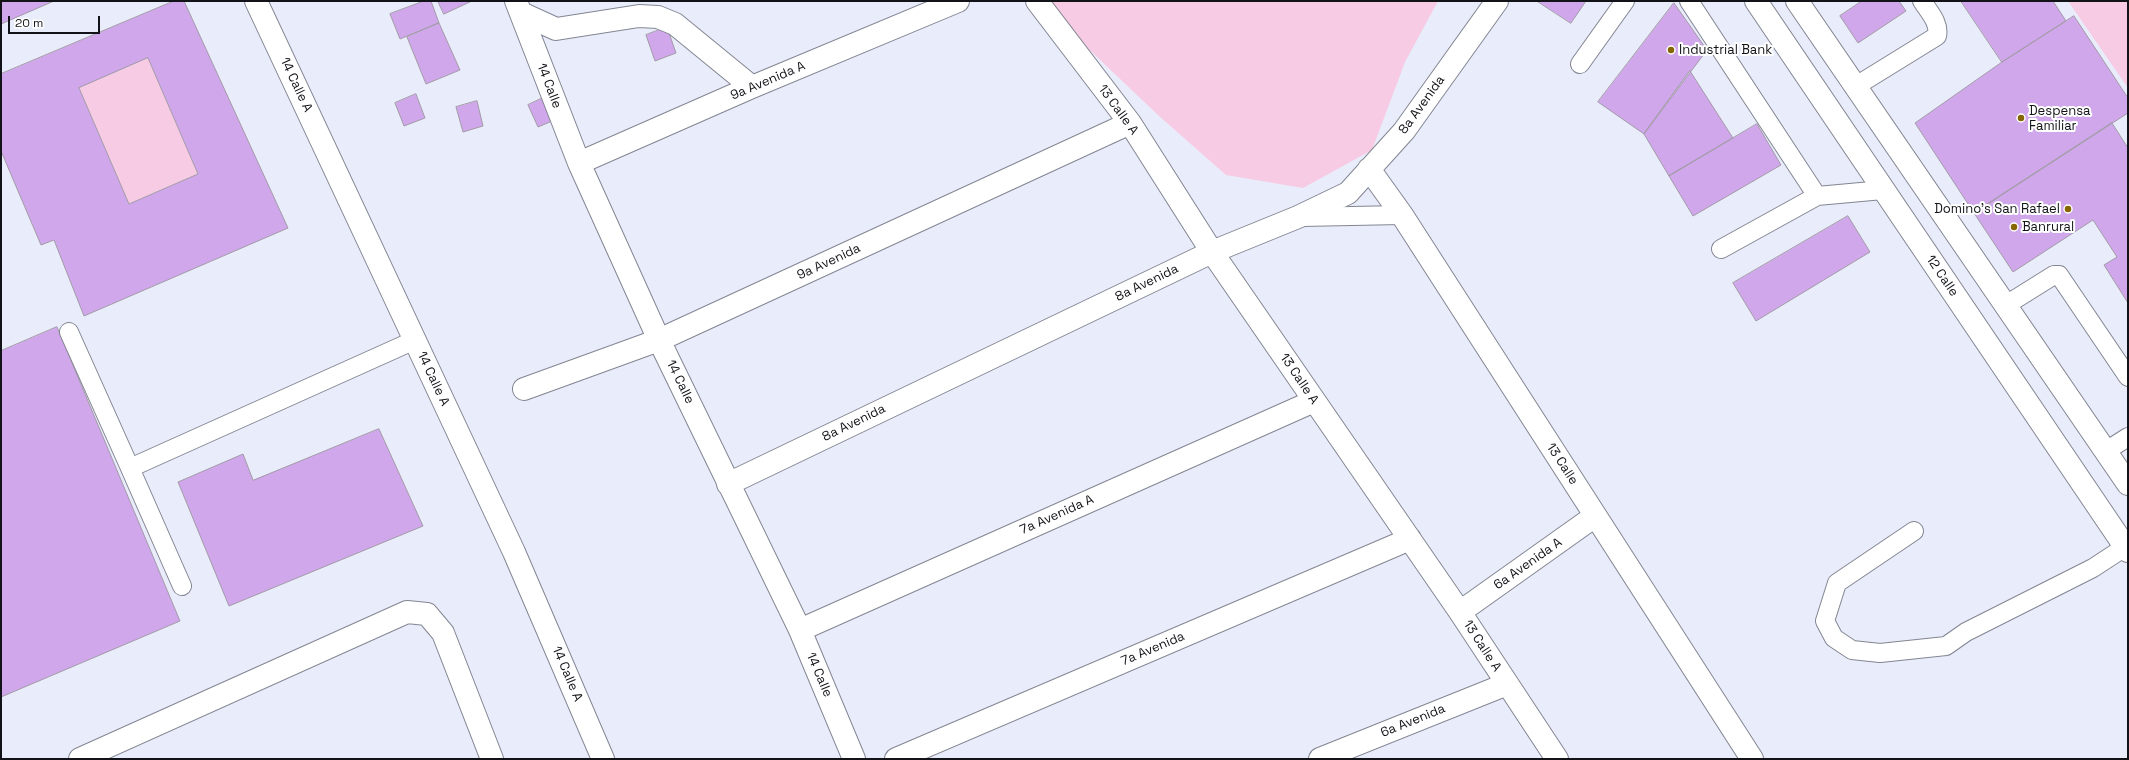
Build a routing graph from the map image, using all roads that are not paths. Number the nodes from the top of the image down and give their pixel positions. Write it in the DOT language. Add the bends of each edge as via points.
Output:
graph roads {
  1 [pos="256,1"];
  2 [pos="958,1"];
  3 [pos="1037,1"];
  4 [pos="1497,1"];
  5 [pos="1625,1"];
  6 [pos="1689,1"];
  7 [pos="1756,1"];
  8 [pos="1797,1"];
  9 [pos="1922,1"];
  10 [pos="519,7"];
  11 [pos="1580,64"];
  12 [pos="1856,86"];
  13 [pos="752,87"];
  14 [pos="1130,123"];
  15 [pos="579,163"];
  16 [pos="1369,169"];
  17 [pos="1883,190"];
  18 [pos="1817,196"];
  19 [pos="1402,215"];
  20 [pos="1298,217"];
  21 [pos="1721,249"];
  22 [pos="1212,252"];
  23 [pos="2006,305"];
  24 [pos="69,332"];
  25 [pos="415,340"];
  26 [pos="659,340"];
  27 [pos="2128,377"];
  28 [pos="524,389"];
  29 [pos="1314,401"];
  30 [pos="2128,437"];
  31 [pos="2106,451"];
  32 [pos="130,468"];
  33 [pos="728,484"];
  34 [pos="2128,484"];
  35 [pos="1595,516"];
  36 [pos="1914,531"];
  37 [pos="1410,539"];
  38 [pos="2127,549"];
  39 [pos="182,586"];
  40 [pos="1460,612"];
  41 [pos="800,630"];
  42 [pos="1507,684"];
  43 [pos="80,759"];
  44 [pos="492,759"];
  45 [pos="603,759"];
  46 [pos="854,759"];
  47 [pos="896,759"];
  48 [pos="1320,759"];
  49 [pos="1557,759"];
  50 [pos="1752,759"];
  1 -- 25 [label="street, 14 Calle A"];
  2 -- 13 [label="street, 9a Avenida A"];
  3 -- 14 [label="street, 13 Calle A"];
  4 -- 16 [label="street, 8a Avenida" via="1404,131"];
  5 -- 11 [label="lane"];
  6 -- 18 [label="lane"];
  7 -- 17 [label="street, 12 Calle"];
  8 -- 12 [label="street"];
  9 -- 12 [label="lane" via="1937,23 1937,36"];
  10 -- 13 [label="street" via="556,29 639,16 658,17 675,24"];
  10 -- 15 [label="street, 14 Calle"];
  12 -- 23 [label="street"];
  13 -- 15 [label="street, 9a Avenida A"];
  14 -- 22 [label="street, 13 Calle A"];
  14 -- 26 [label="street, 9a Avenida"];
  15 -- 26 [label="street, 14 Calle"];
  16 -- 19 [label="street, 13 Calle"];
  16 -- 20 [label="street, 8a Avenida" via="1348,193"];
  17 -- 18 [label="lane"];
  17 -- 38 [label="street, 12 Calle"];
  18 -- 21 [label="lane"];
  19 -- 20 [label="lane"];
  19 -- 35 [label="street, 13 Calle"];
  20 -- 22 [label="street, 8a Avenida"];
  22 -- 29 [label="street, 13 Calle A"];
  22 -- 33 [label="street, 8a Avenida"];
  23 -- 27 [label="lane" via="2054,274 2059,275"];
  23 -- 31 [label="street"];
  24 -- 32 [label="lane"];
  25 -- 32 [label="lane"];
  25 -- 45 [label="street, 14 Calle A" via="514,552"];
  26 -- 28 [label="street, 9a Avenida"];
  26 -- 33 [label="street, 14 Calle"];
  29 -- 37 [label="street, 13 Calle A"];
  29 -- 41 [label="street, 7a Avenida A"];
  30 -- 31 [label="lane"];
  31 -- 34 [label="street"];
  32 -- 39 [label="lane"];
  33 -- 41 [label="street, 14 Calle"];
  35 -- 40 [label="street, 6a Avenida A"];
  35 -- 50 [label="street, 13 Calle"];
  36 -- 38 [label="lane" via="1836,583 1825,621 1834,638 1852,650 1880,653 1946,646 1966,632"];
  37 -- 40 [label="street, 13 Calle A"];
  37 -- 47 [label="street, 7a Avenida"];
  40 -- 42 [label="street, 13 Calle A"];
  41 -- 46 [label="street, 14 Calle"];
  42 -- 48 [label="street, 6a Avenida"];
  42 -- 49 [label="street, 13 Calle A"];
  43 -- 44 [label="street" via="407,612 427,614 443,633"];
}
